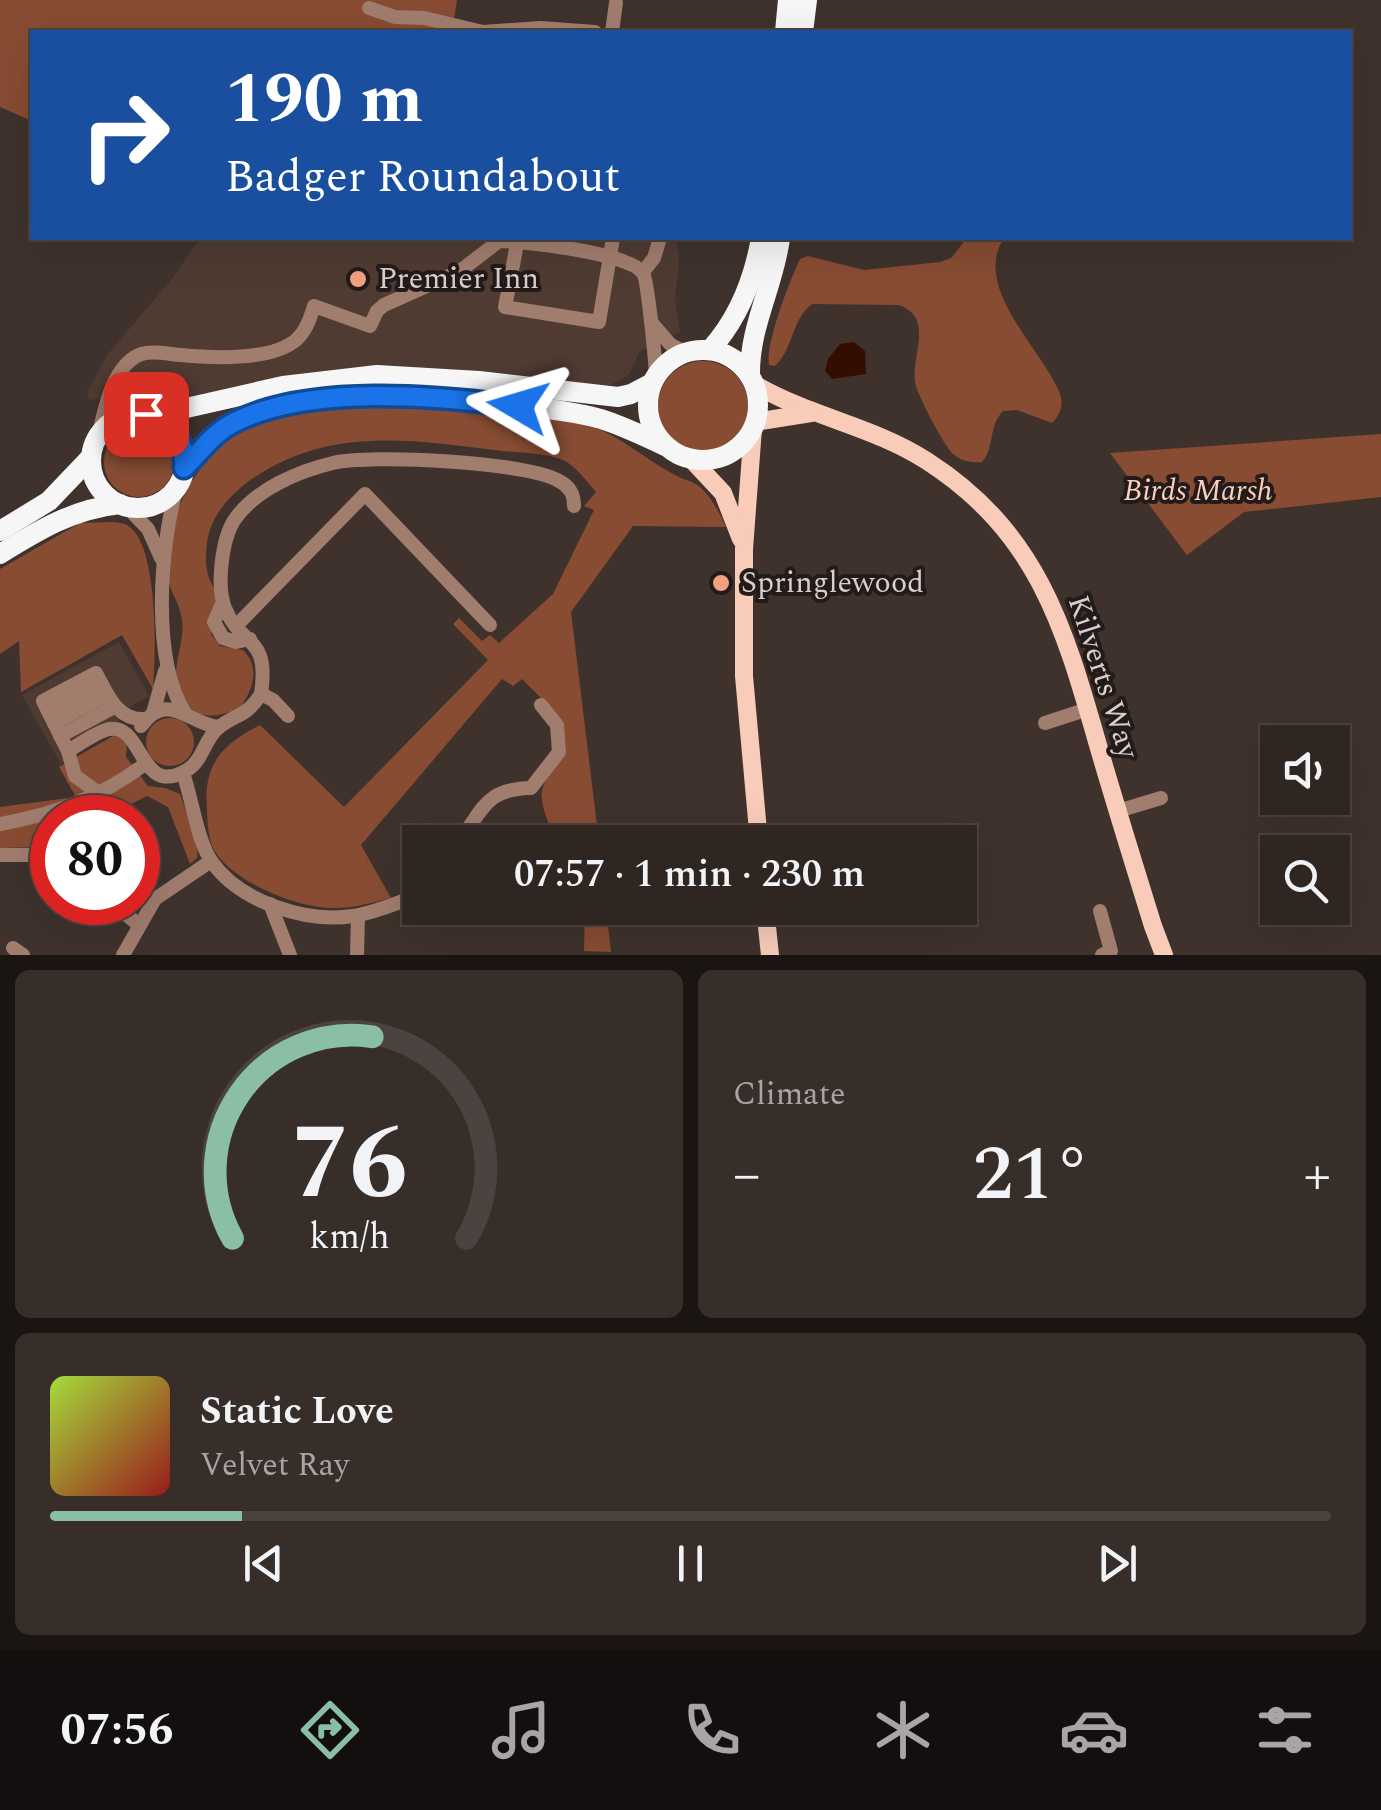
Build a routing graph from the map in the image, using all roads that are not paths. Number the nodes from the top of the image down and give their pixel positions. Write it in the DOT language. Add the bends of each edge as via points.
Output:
graph roads {
  1 [pos="427,0"];
  2 [pos="788,0"];
  3 [pos="807,0"];
  4 [pos="616,3"];
  5 [pos="369,8"];
  6 [pos="424,18"];
  7 [pos="475,30"];
  8 [pos="512,30"];
  9 [pos="568,30"];
  10 [pos="612,30"];
  11 [pos="785,30"];
  12 [pos="804,30"];
  13 [pos="613,240"];
  14 [pos="659,240"];
  15 [pos="761,240"];
  16 [pos="780,240"];
  17 [pos="518,244"];
  18 [pos="611,256"];
  19 [pos="643,272"];
  20 [pos="651,322"];
  21 [pos="710,350"];
  22 [pos="686,353"];
  23 [pos="120,374"];
  24 [pos="654,378"];
  25 [pos="752,380"];
  26 [pos="811,413"];
  27 [pos="143,415"];
  28 [pos="754,425"];
  29 [pos="99,434"];
  30 [pos="665,446"];
  31 [pos="91,457"];
  32 [pos="693,461"];
  33 [pos="181,478"];
  34 [pos="123,505"];
  35 [pos="574,506"];
  36 [pos="0,531"];
  37 [pos="744,549"];
  38 [pos="0,554"];
  39 [pos="161,559"];
  40 [pos="223,602"];
  41 [pos="237,624"];
  42 [pos="490,625"];
  43 [pos="165,636"];
  44 [pos="250,639"];
  45 [pos="261,694"];
  46 [pos="108,695"];
  47 [pos="540,705"];
  48 [pos="1088,709"];
  49 [pos="149,716"];
  50 [pos="190,716"];
  51 [pos="288,716"];
  52 [pos="1045,723"];
  53 [pos="54,724"];
  54 [pos="219,727"];
  55 [pos="137,746"];
  56 [pos="203,748"];
  57 [pos="68,751"];
  58 [pos="145,764"];
  59 [pos="183,773"];
  60 [pos="100,794"];
  61 [pos="1161,798"];
  62 [pos="1118,811"];
  63 [pos="0,824"];
  64 [pos="469,825"];
  65 [pos="757,825"];
  66 [pos="0,855"];
  67 [pos="30,855"];
  68 [pos="210,860"];
  69 [pos="160,894"];
  70 [pos="402,901"];
  71 [pos="270,904"];
  72 [pos="1100,911"];
  73 [pos="358,916"];
  74 [pos="138,925"];
  75 [pos="767,925"];
  76 [pos="1108,954"];
  77 [pos="123,955"];
  78 [pos="290,955"];
  79 [pos="358,955"];
  80 [pos="770,955"];
  81 [pos="1164,955"];
  1 -- 6 [label="street"];
  2 -- 11 [label="highway"];
  3 -- 12 [label="highway"];
  4 -- 10 [label="street"];
  5 -- 6 [label="street"];
  6 -- 7 [label="street"];
  8 -- 9 [label="street"];
  13 -- 18 [label="street"];
  14 -- 19 [label="street"];
  15 -- 21 [label="highway" via="736,314"];
  16 -- 25 [label="highway" via="752,336"];
  17 -- 18 [label="street"];
  17 -- 18 [label="street" via="505,306 600,322"];
  17 -- 23 [label="street" via="498,241 460,271 384,304 370,326 314,306 304,331 284,347 228,358 146,354"];
  18 -- 19 [label="street"];
  19 -- 20 [label="street"];
  20 -- 22 [label="street"];
  20 -- 24 [label="street"];
  21 -- 22 [label="highway"];
  21 -- 25 [label="highway" via="734,359"];
  22 -- 24 [label="highway"];
  23 -- 27 [label="street" via="124,399"];
  23 -- 29 [label="street"];
  24 -- 27 [label="highway" via="618,397 442,377 341,377"];
  24 -- 30 [label="highway" via="648,414"];
  25 -- 26 [label="main road, Kilverts Way"];
  25 -- 28 [label="highway" via="758,401"];
  26 -- 28 [label="main road, Kilverts Way"];
  26 -- 48 [label="main road, Kilverts Way" via="910,450 992,516 1050,599"];
  27 -- 29 [label="highway" via="113,421"];
  27 -- 33 [label="highway" via="176,434 184,450"];
  28 -- 32 [label="highway" via="727,455"];
  28 -- 37 [label="main road"];
  29 -- 31 [label="highway"];
  30 -- 32 [label="highway"];
  30 -- 33 [label="highway" via="568,412 360,396 236,422 220,431"];
  31 -- 34 [label="highway" via="98,485"];
  31 -- 36 [label="highway" via="48,501"];
  32 -- 37 [label="main road" via="723,493"];
  33 -- 34 [label="highway" via="153,506"];
  33 -- 39 [label="street"];
  34 -- 38 [label="highway" via="52,522"];
  34 -- 39 [label="street" via="148,528"];
  35 -- 40 [label="street" via="564,484 532,472 416,459 334,462 273,487 236,518 223,553"];
  37 -- 65 [label="main road" via="744,676"];
  39 -- 43 [label="street"];
  40 -- 41 [label="street"];
  40 -- 44 [label="street" via="214,622 223,638"];
  41 -- 42 [label="street" via="365,494"];
  41 -- 44 [label="street"];
  43 -- 49 [label="street" via="166,670"];
  43 -- 50 [label="street" via="172,683"];
  44 -- 45 [label="street" via="262,660"];
  45 -- 51 [label="street"];
  45 -- 54 [label="street" via="241,717"];
  46 -- 49 [label="street" via="134,719"];
  46 -- 53 [label="street"];
  46 -- 53 [label="street" via="96,674 82,680 42,702"];
  47 -- 64 [label="street" via="557,725 559,752 531,788 487,798"];
  48 -- 52 [label="street"];
  48 -- 62 [label="main road, Kilverts Way"];
  49 -- 50 [label="street" via="163,710"];
  49 -- 55 [label="street"];
  50 -- 54 [label="street"];
  50 -- 56 [label="street"];
  53 -- 57 [label="street"];
  54 -- 56 [label="street"];
  55 -- 57 [label="street" via="113,728"];
  55 -- 58 [label="street"];
  56 -- 59 [label="street"];
  57 -- 60 [label="street" via="76,776"];
  58 -- 59 [label="street" via="160,774"];
  58 -- 60 [label="street"];
  59 -- 68 [label="street"];
  60 -- 63 [label="street"];
  61 -- 62 [label="street"];
  62 -- 81 [label="main road, Kilverts Way"];
  66 -- 67 [label="street"];
  68 -- 69 [label="street"];
  68 -- 71 [label="street" via="232,883"];
  70 -- 73 [label="street"];
  71 -- 73 [label="street" via="305,914"];
  71 -- 78 [label="street"];
  72 -- 76 [label="street"];
  73 -- 79 [label="street"];
  74 -- 77 [label="street"];
  75 -- 80 [label="main road"];
}
